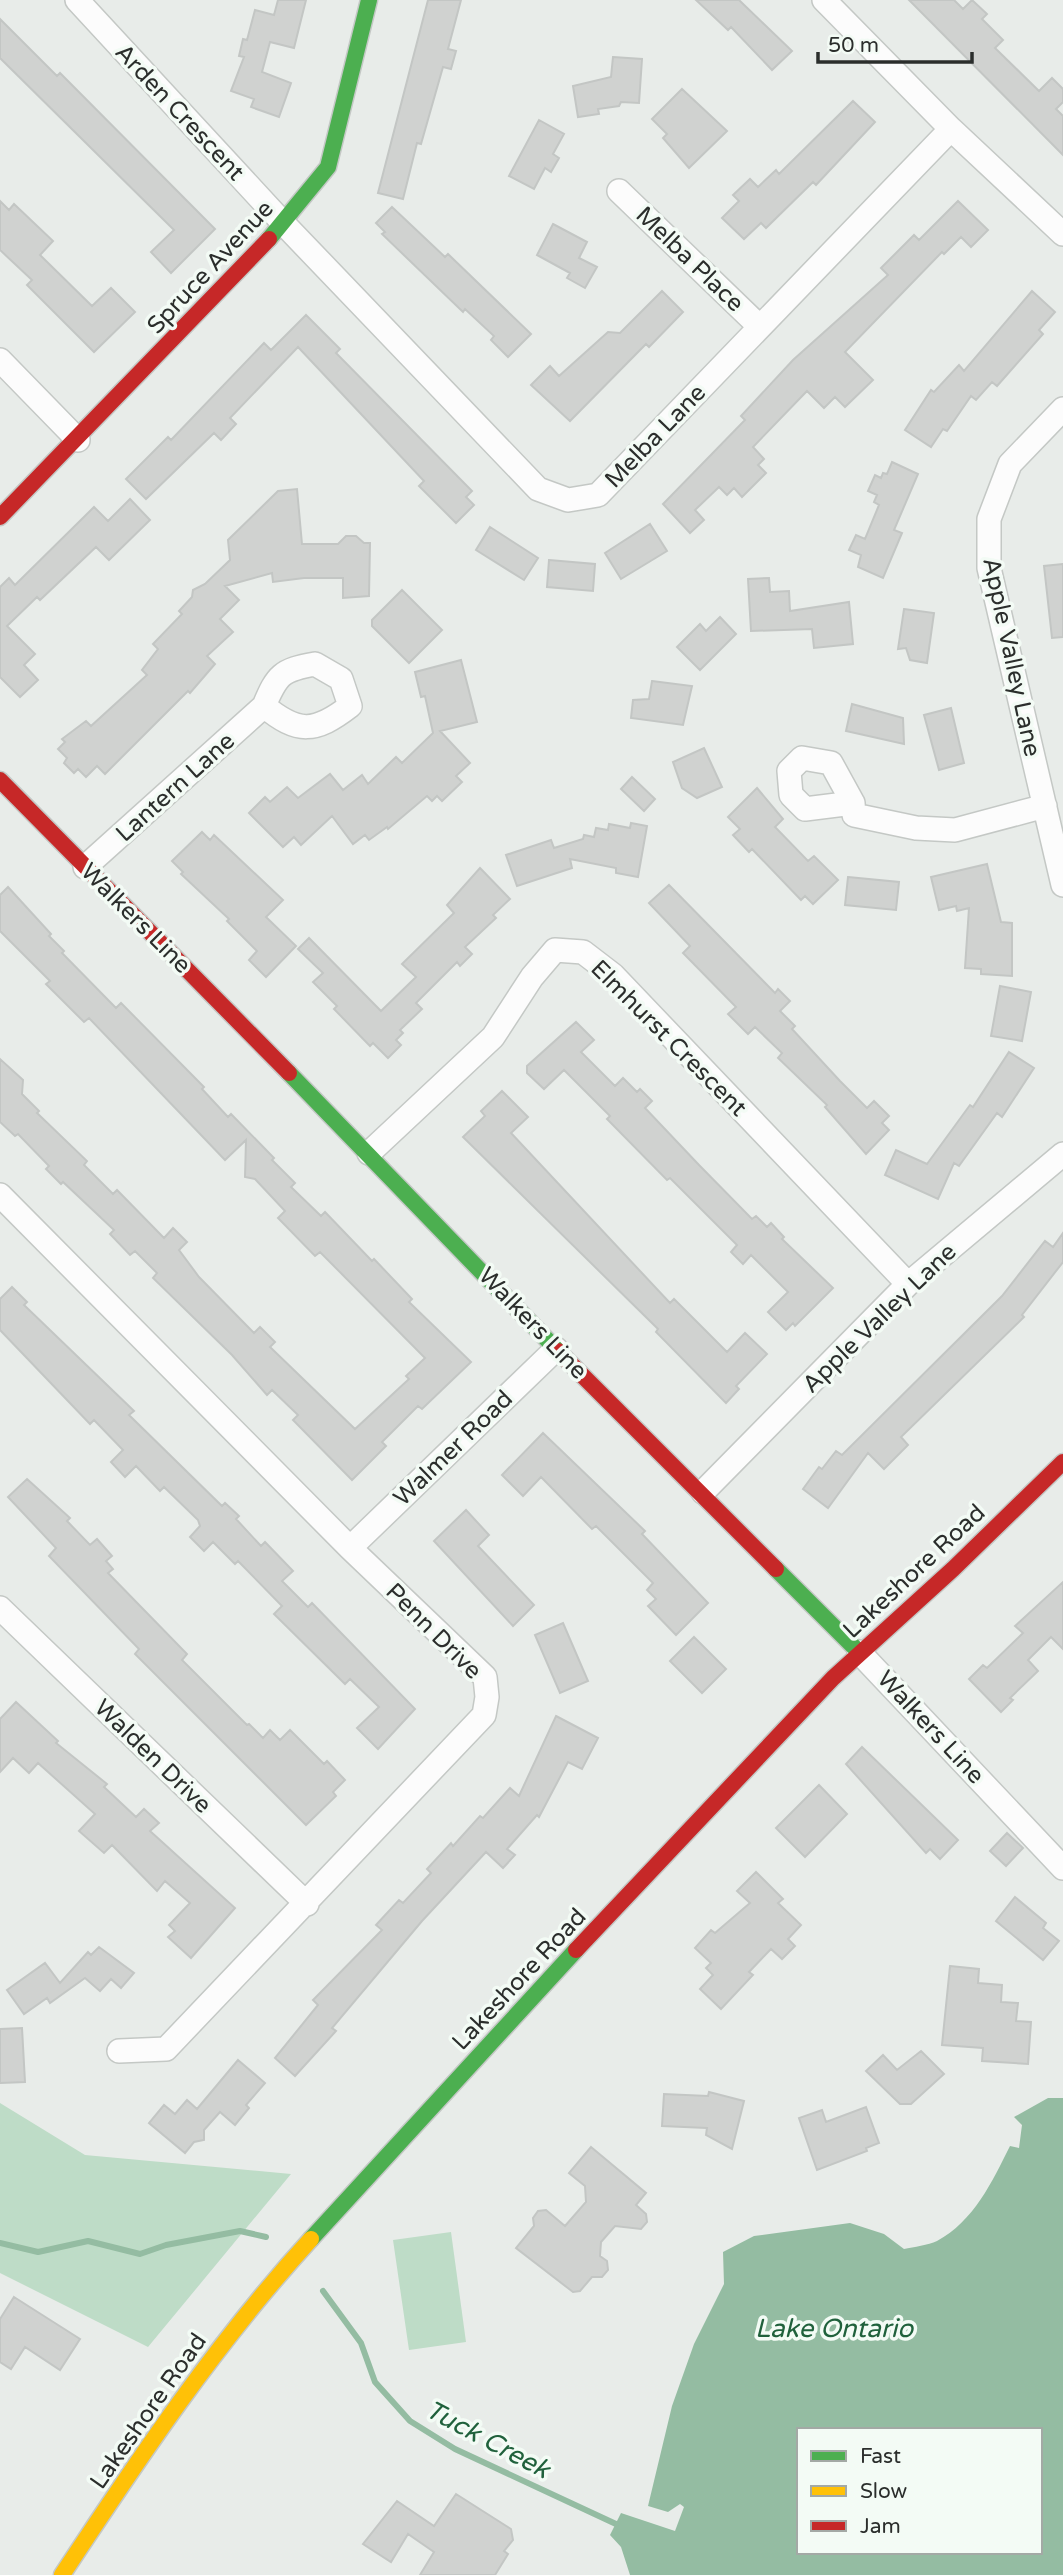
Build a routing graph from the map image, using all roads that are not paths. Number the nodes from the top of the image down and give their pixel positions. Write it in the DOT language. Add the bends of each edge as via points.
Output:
graph roads {
  1 [pos="77,0"];
  2 [pos="369,0"];
  3 [pos="824,0"];
  4 [pos="951,129"];
  5 [pos="619,191"];
  6 [pos="284,224"];
  7 [pos="1063,233"];
  8 [pos="760,327"];
  9 [pos="0,360"];
  10 [pos="1063,409"];
  11 [pos="78,440"];
  12 [pos="0,517"];
  13 [pos="264,706"];
  14 [pos="0,780"];
  15 [pos="853,803"];
  16 [pos="1045,806"];
  17 [pos="85,867"];
  18 [pos="1063,885"];
  19 [pos="369,1153"];
  20 [pos="1063,1154"];
  21 [pos="0,1195"];
  22 [pos="908,1284"];
  23 [pos="556,1349"];
  24 [pos="1063,1462"];
  25 [pos="703,1492"];
  26 [pos="350,1548"];
  27 [pos="0,1608"];
  28 [pos="859,1652"];
  29 [pos="1063,1868"];
  30 [pos="307,1904"];
  31 [pos="118,2051"];
  32 [pos="62,2575"];
  1 -- 6 [label="street, Arden Crescent"];
  2 -- 6 [label="main road, Spruce Avenue" via="328,167"];
  3 -- 4 [label="street"];
  4 -- 7 [label="street"];
  4 -- 8 [label="street, Melba Lane"];
  5 -- 8 [label="street, Melba Place"];
  6 -- 8 [label="street, Melba Lane" via="538,489 568,500 598,495"];
  6 -- 11 [label="main road, Spruce Avenue"];
  9 -- 11 [label="street"];
  10 -- 16 [label="street, Apple Valley Lane" via="1010,464 989,519 989,568"];
  11 -- 12 [label="main road, Spruce Avenue"];
  13 -- 17 [label="street, Lantern Lane"];
  14 -- 17 [label="main road, Walkers Line"];
  15 -- 16 [label="street" via="854,815 916,828 955,830"];
  16 -- 18 [label="street, Apple Valley Lane"];
  17 -- 19 [label="main road, Walkers Line"];
  19 -- 22 [label="street, Elmhurst Crescent" via="493,1037 555,950 583,952 621,984"];
  19 -- 23 [label="main road, Walkers Line"];
  20 -- 22 [label="street, Apple Valley Lane"];
  21 -- 26 [label="street, Penn Drive"];
  22 -- 25 [label="street, Apple Valley Lane"];
  23 -- 25 [label="main road, Walkers Line"];
  23 -- 26 [label="street, Walmer Road"];
  24 -- 28 [label="main road, Lakeshore Road"];
  25 -- 28 [label="main road, Walkers Line"];
  26 -- 30 [label="street, Penn Drive" via="485,1677 487,1697 484,1715"];
  27 -- 30 [label="street, Walden Drive"];
  28 -- 29 [label="street, Walkers Line"];
  28 -- 32 [label="main road, Lakeshore Road" via="613,1910 270,2284 166,2418"];
  30 -- 31 [label="street, Penn Drive" via="166,2049"];
}
